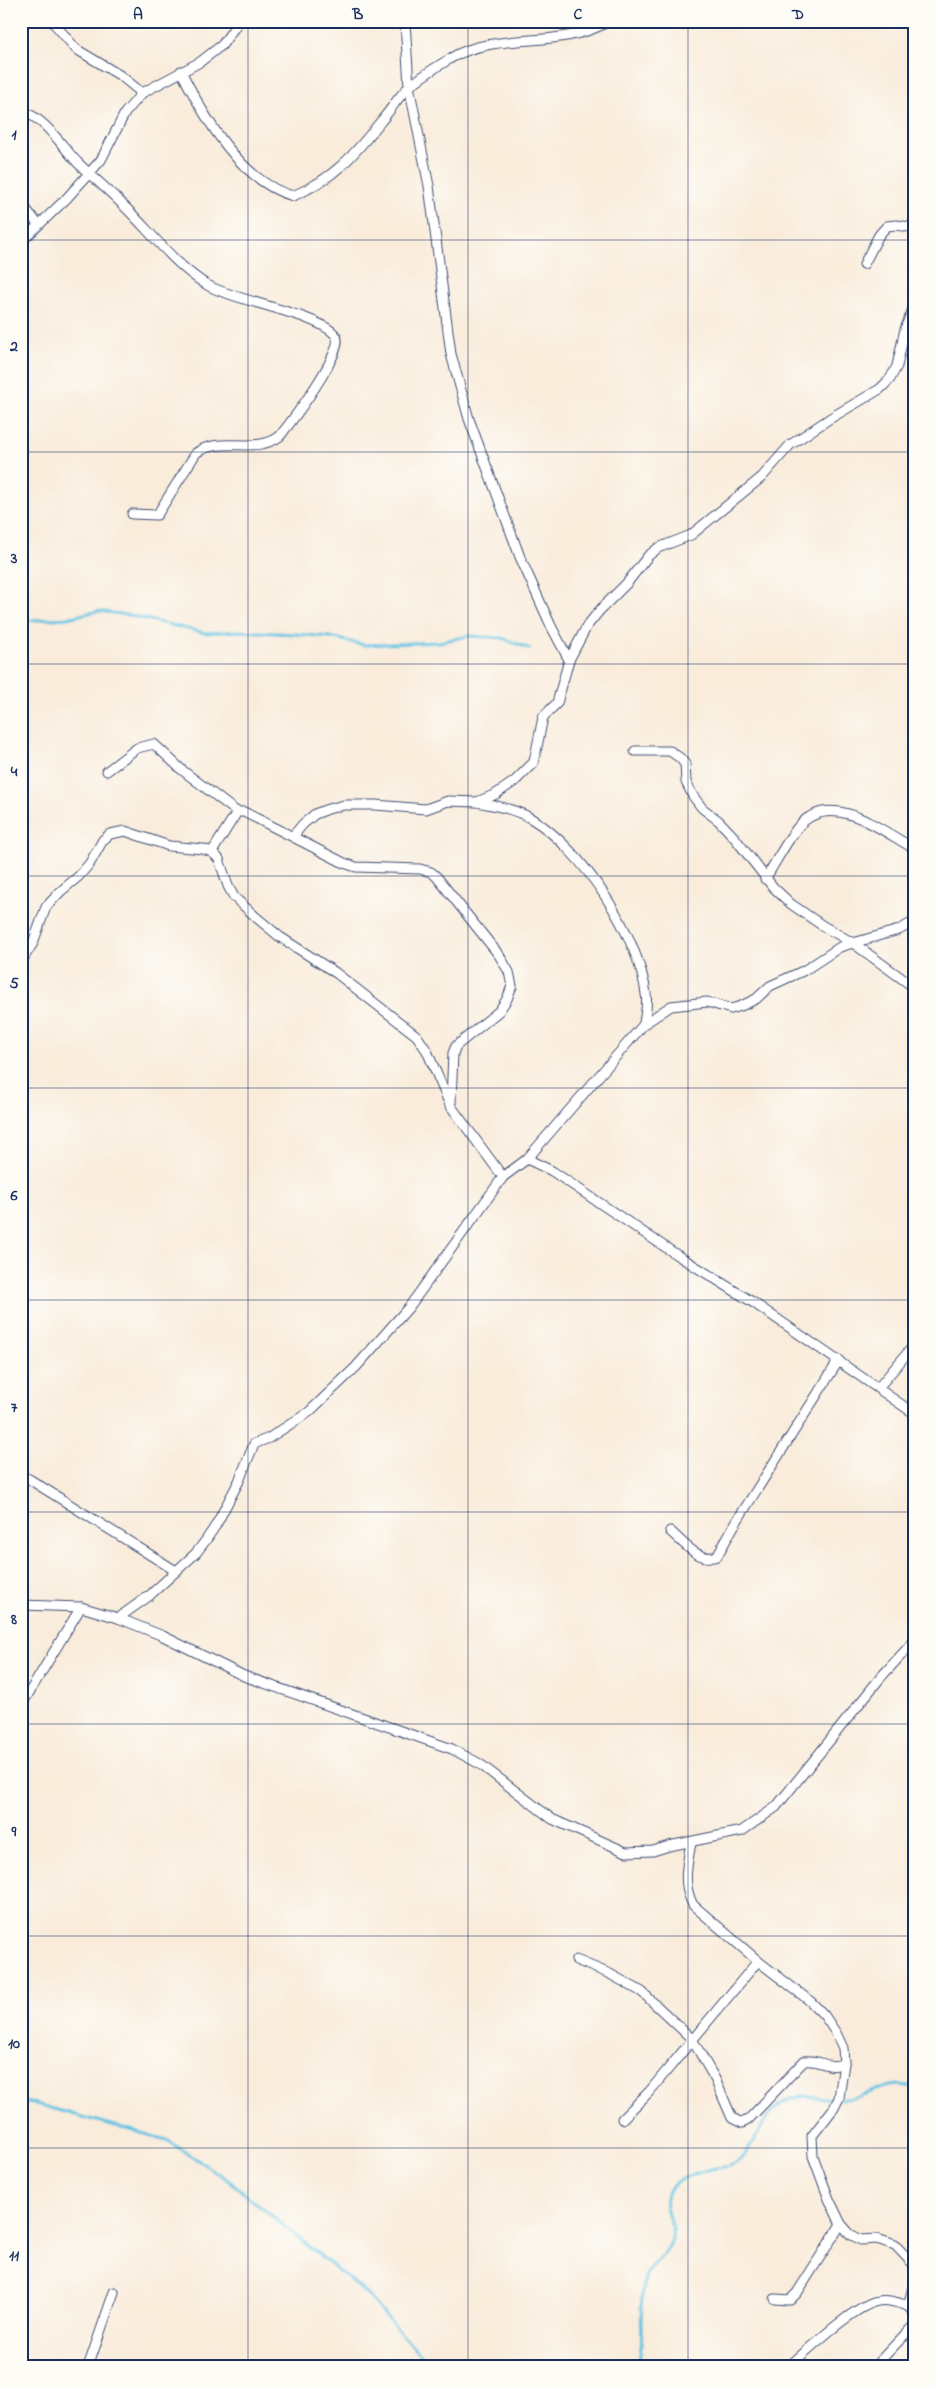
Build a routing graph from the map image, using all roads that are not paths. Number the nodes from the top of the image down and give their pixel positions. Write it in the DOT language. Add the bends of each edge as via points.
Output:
graph roads {
  1 [pos="52,21"];
  2 [pos="239,21"];
  3 [pos="405,21"];
  4 [pos="609,21"];
  5 [pos="181,71"];
  6 [pos="409,86"];
  7 [pos="142,93"];
  8 [pos="21,111"];
  9 [pos="89,173"];
  10 [pos="21,203"];
  11 [pos="38,224"];
  12 [pos="915,228"];
  13 [pos="21,242"];
  14 [pos="864,264"];
  15 [pos="915,304"];
  16 [pos="132,514"];
  17 [pos="569,660"];
  18 [pos="634,751"];
  19 [pos="107,771"];
  20 [pos="477,802"];
  21 [pos="237,812"];
  22 [pos="294,836"];
  23 [pos="915,849"];
  24 [pos="212,852"];
  25 [pos="765,879"];
  26 [pos="915,921"];
  27 [pos="852,942"];
  28 [pos="21,962"];
  29 [pos="915,988"];
  30 [pos="644,1024"];
  31 [pos="450,1105"];
  32 [pos="527,1159"];
  33 [pos="503,1177"];
  34 [pos="915,1344"];
  35 [pos="839,1360"];
  36 [pos="878,1388"];
  37 [pos="915,1414"];
  38 [pos="21,1480"];
  39 [pos="670,1531"];
  40 [pos="176,1571"];
  41 [pos="21,1604"];
  42 [pos="81,1607"];
  43 [pos="118,1618"];
  44 [pos="915,1640"];
  45 [pos="21,1706"];
  46 [pos="691,1842"];
  47 [pos="576,1960"];
  48 [pos="758,1961"];
  49 [pos="692,2039"];
  50 [pos="844,2063"];
  51 [pos="622,2119"];
  52 [pos="841,2224"];
  53 [pos="915,2266"];
  54 [pos="915,2280"];
  55 [pos="114,2292"];
  56 [pos="775,2299"];
  57 [pos="908,2306"];
  58 [pos="915,2315"];
  59 [pos="915,2324"];
  60 [pos="88,2367"];
  61 [pos="788,2367"];
  62 [pos="874,2367"];
  1 -- 7 [label="street" via="76,50 121,76"];
  2 -- 5 [label="street" via="222,45 200,62"];
  3 -- 6 [label="street"];
  4 -- 6 [label="street" via="593,30 558,38 475,46"];
  5 -- 6 [label="street" via="220,137 247,168 267,186 293,196 344,166"];
  5 -- 7 [label="street"];
  6 -- 17 [label="street" via="425,161 448,338 459,385 520,557"];
  7 -- 9 [label="street" via="125,113 101,160"];
  8 -- 9 [label="street" via="28,113 53,135"];
  9 -- 11 [label="street"];
  9 -- 16 [label="street" via="183,266 209,286 306,319 328,329 338,341 335,353 321,376 273,442 201,450 157,515"];
  10 -- 11 [label="street"];
  11 -- 13 [label="street"];
  12 -- 14 [label="street" via="887,226"];
  15 -- 17 [label="street" via="905,329 897,366 890,379 880,389 790,445 762,477 692,535 658,548 648,556 587,626"];
  17 -- 20 [label="street" via="557,703 543,717 534,762 515,781"];
  18 -- 25 [label="street" via="670,751 680,758 685,764 686,782 693,796 734,837"];
  19 -- 21 [label="street" via="137,748 154,744"];
  20 -- 22 [label="street" via="448,801 426,809 344,805 314,814"];
  20 -- 30 [label="street" via="532,819 572,852 621,923 640,966 647,1001"];
  21 -- 22 [label="street" via="244,812"];
  21 -- 24 [label="street"];
  22 -- 31 [label="street" via="344,864 431,872 499,955 509,972 512,986 507,1000 499,1011 456,1046"];
  23 -- 25 [label="street" via="862,818 826,811 812,815 799,826"];
  24 -- 28 [label="street" via="162,844 125,832 110,834 79,876 46,907 33,943"];
  24 -- 31 [label="street" via="219,860 234,897 280,937 336,973 417,1036 427,1051"];
  25 -- 27 [label="street" via="791,904"];
  26 -- 27 [label="street" via="899,930"];
  27 -- 29 [label="street"];
  27 -- 30 [label="street" via="770,986 756,999 741,1006 731,1009 706,1002 671,1006"];
  30 -- 32 [label="street"];
  31 -- 33 [label="street"];
  32 -- 33 [label="street"];
  32 -- 35 [label="street" via="552,1171"];
  33 -- 40 [label="street" via="409,1306 356,1367 309,1412 254,1444 216,1525 196,1553"];
  34 -- 36 [label="street"];
  35 -- 36 [label="street"];
  35 -- 39 [label="street" via="717,1556 711,1559 697,1554"];
  36 -- 37 [label="street"];
  38 -- 40 [label="street" via="24,1477 29,1479"];
  40 -- 43 [label="street"];
  41 -- 42 [label="street"];
  42 -- 43 [label="street"];
  42 -- 45 [label="street"];
  43 -- 46 [label="street" via="244,1676 452,1749 480,1764 552,1819 626,1852 653,1851"];
  44 -- 46 [label="street" via="776,1806 742,1831"];
  46 -- 48 [label="street" via="685,1880 693,1905"];
  47 -- 49 [label="street" via="642,1992"];
  48 -- 49 [label="street"];
  48 -- 50 [label="street" via="824,2015 843,2048"];
  49 -- 50 [label="street" via="732,2118 742,2123 804,2061 831,2067"];
  49 -- 51 [label="street" via="649,2092"];
  50 -- 52 [label="street" via="839,2098 812,2136 813,2156"];
  52 -- 53 [label="street" via="860,2240 877,2239 895,2245"];
  52 -- 56 [label="street" via="797,2293 790,2300"];
  54 -- 57 [label="street"];
  55 -- 60 [label="street"];
  57 -- 58 [label="street"];
  57 -- 61 [label="street" via="878,2300 859,2309"];
  59 -- 62 [label="street"];
}
